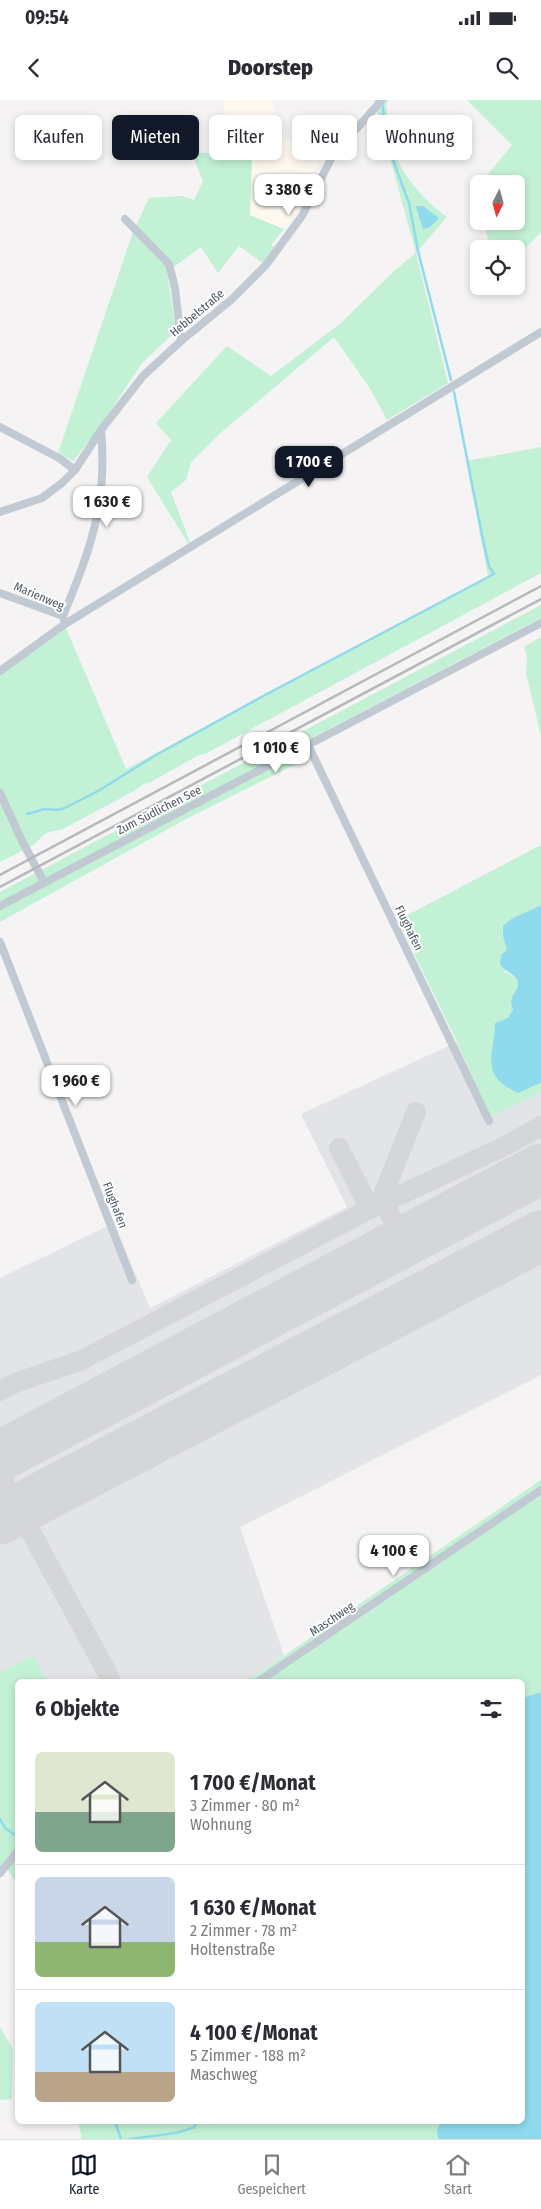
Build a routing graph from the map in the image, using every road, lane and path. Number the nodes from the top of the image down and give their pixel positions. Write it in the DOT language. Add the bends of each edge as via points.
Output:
graph roads {
  1 [pos="382,100"];
  2 [pos="125,219"];
  3 [pos="541,332"];
  4 [pos="181,341"];
  5 [pos="0,427"];
  6 [pos="101,430"];
  7 [pos="75,470"];
  8 [pos="0,512"];
  9 [pos="0,593"];
  10 [pos="64,620"];
  11 [pos="541,623"];
  12 [pos="0,671"];
  13 [pos="308,745"];
  14 [pos="0,793"];
  15 [pos="44,882"];
  16 [pos="0,906"];
  17 [pos="0,942"];
  18 [pos="489,1121"];
  19 [pos="132,1280"];
  20 [pos="541,1490"];
  21 [pos="262,1679"];
  22 [pos="15,1855"];
  23 [pos="0,1874"];
  1 -- 4 [label="street, Hebbelstraße" via="333,155 302,216 266,266"];
  2 -- 4 [label="street" via="169,264"];
  3 -- 10 [label="street"];
  4 -- 6 [label="street, Hebbelstraße" via="143,376"];
  5 -- 7 [label="street"];
  6 -- 7 [label="street, Hebbelstraße"];
  6 -- 10 [label="street" via="101,501 85,564"];
  7 -- 8 [label="street, Hebbelstraße" via="42,498"];
  9 -- 10 [label="street, Marienweg"];
  10 -- 12 [label="street"];
  11 -- 13 [label="street, Zum Südlichen See"];
  13 -- 15 [label="street, Zum Südlichen See"];
  13 -- 18 [label="street, Flughafen"];
  14 -- 15 [label="street"];
  15 -- 16 [label="street, Zum Südlichen See"];
  17 -- 19 [label="street, Flughafen"];
  20 -- 21 [label="street, Maschweg"];
  22 -- 23 [label="street"];
}
